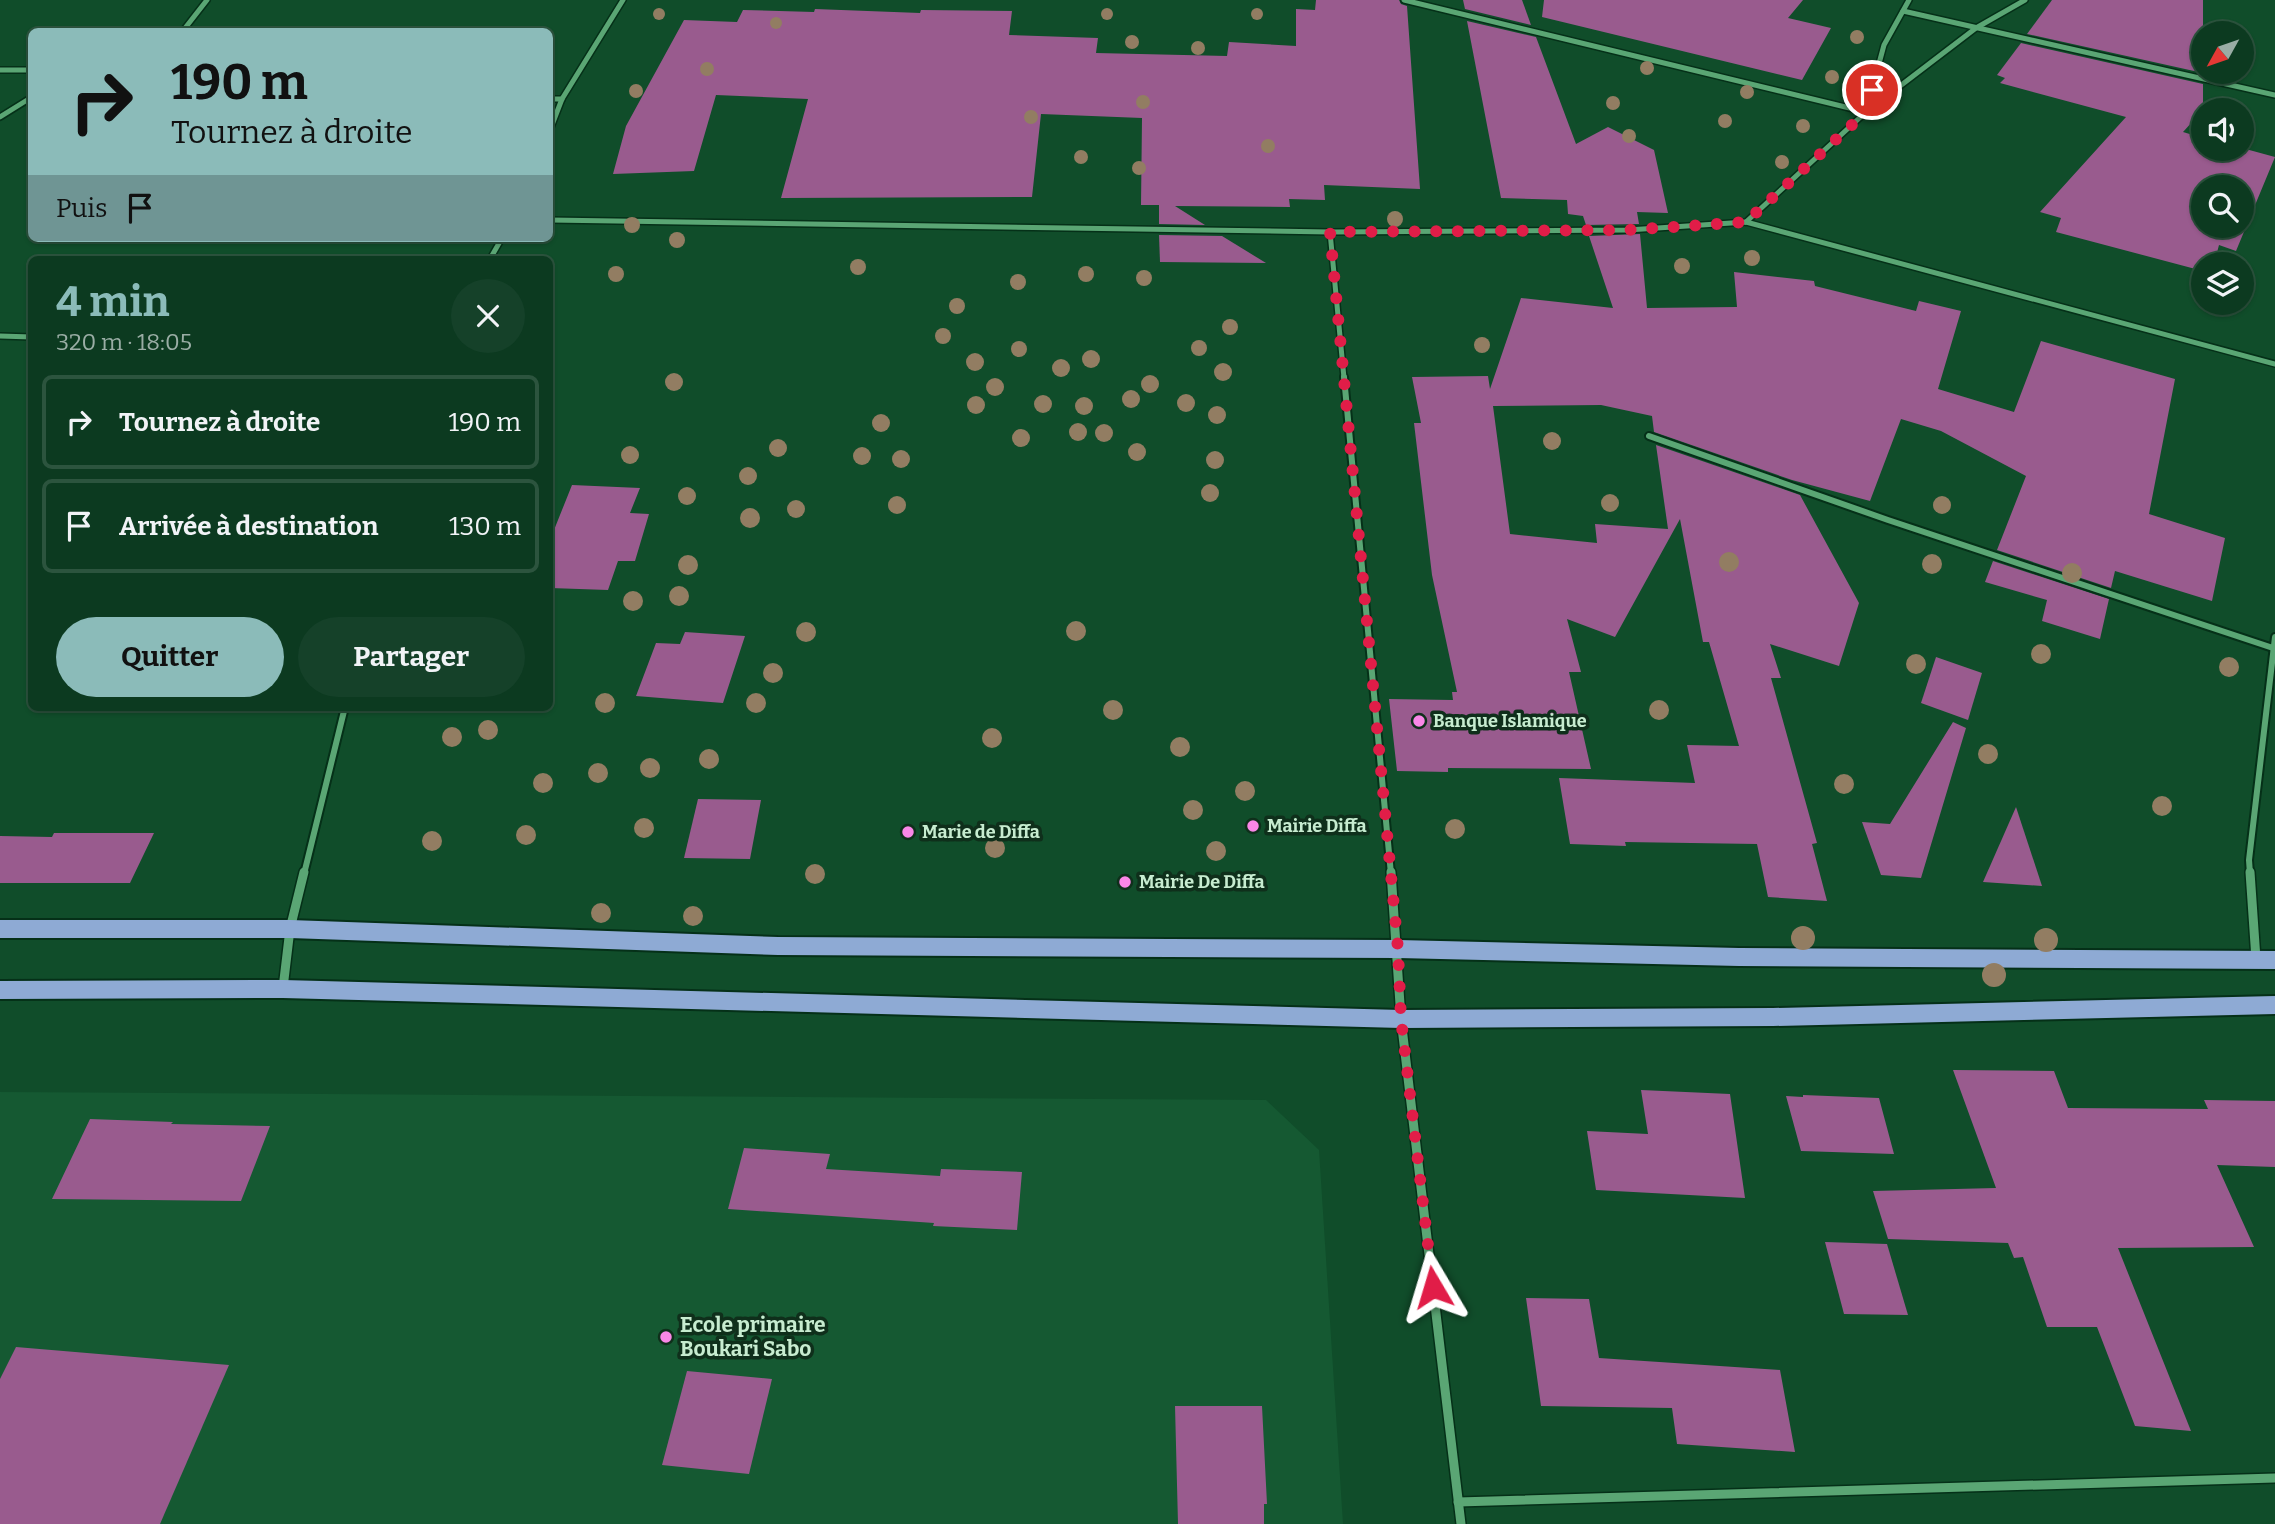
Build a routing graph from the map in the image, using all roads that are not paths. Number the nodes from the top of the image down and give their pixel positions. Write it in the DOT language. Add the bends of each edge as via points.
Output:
graph roads {
  1 [pos="207,0"];
  2 [pos="623,0"];
  3 [pos="1404,0"];
  4 [pos="1909,0"];
  5 [pos="2025,0"];
  6 [pos="1903,11"];
  7 [pos="185,28"];
  8 [pos="1976,28"];
  9 [pos="0,70"];
  10 [pos="28,70"];
  11 [pos="2275,95"];
  12 [pos="28,99"];
  13 [pos="553,99"];
  14 [pos="562,99"];
  15 [pos="1866,112"];
  16 [pos="0,117"];
  17 [pos="553,122"];
  18 [pos="553,220"];
  19 [pos="1746,222"];
  20 [pos="1330,232"];
  21 [pos="0,336"];
  22 [pos="28,337"];
  23 [pos="2275,364"];
  24 [pos="1649,436"];
  25 [pos="2275,637"];
  26 [pos="2273,648"];
  27 [pos="344,711"];
  28 [pos="0,929"];
  29 [pos="290,929"];
  30 [pos="1398,949"];
  31 [pos="2266,960"];
  32 [pos="283,989"];
  33 [pos="0,990"];
  34 [pos="2275,1005"];
  35 [pos="1401,1019"];
  36 [pos="2275,1478"];
  37 [pos="1458,1502"];
  38 [pos="1461,1524"];
  1 -- 7 [label="street"];
  2 -- 14 [label="street"];
  3 -- 15 [label="street"];
  4 -- 6 [label="street"];
  5 -- 8 [label="street"];
  6 -- 8 [label="street"];
  6 -- 15 [label="street" via="1884,45"];
  8 -- 11 [label="street"];
  8 -- 15 [label="street"];
  9 -- 10 [label="street"];
  12 -- 16 [label="street"];
  13 -- 14 [label="street"];
  14 -- 17 [label="street"];
  15 -- 19 [label="street"];
  18 -- 20 [label="street"];
  19 -- 20 [label="street" via="1628,230"];
  19 -- 23 [label="street"];
  20 -- 30 [label="street"];
  21 -- 22 [label="street"];
  24 -- 26 [label="street"];
  25 -- 26 [label="street"];
  26 -- 31 [label="street" via="2249,860"];
  27 -- 29 [label="street"];
  28 -- 29 [label="highway"];
  29 -- 30 [label="highway" via="778,946"];
  29 -- 32 [label="street"];
  30 -- 31 [label="highway" via="1753,957"];
  30 -- 35 [label="street"];
  32 -- 33 [label="highway"];
  32 -- 35 [label="highway"];
  34 -- 35 [label="highway" via="1773,1017"];
  35 -- 37 [label="street"];
  36 -- 37 [label="street"];
  37 -- 38 [label="street"];
}
